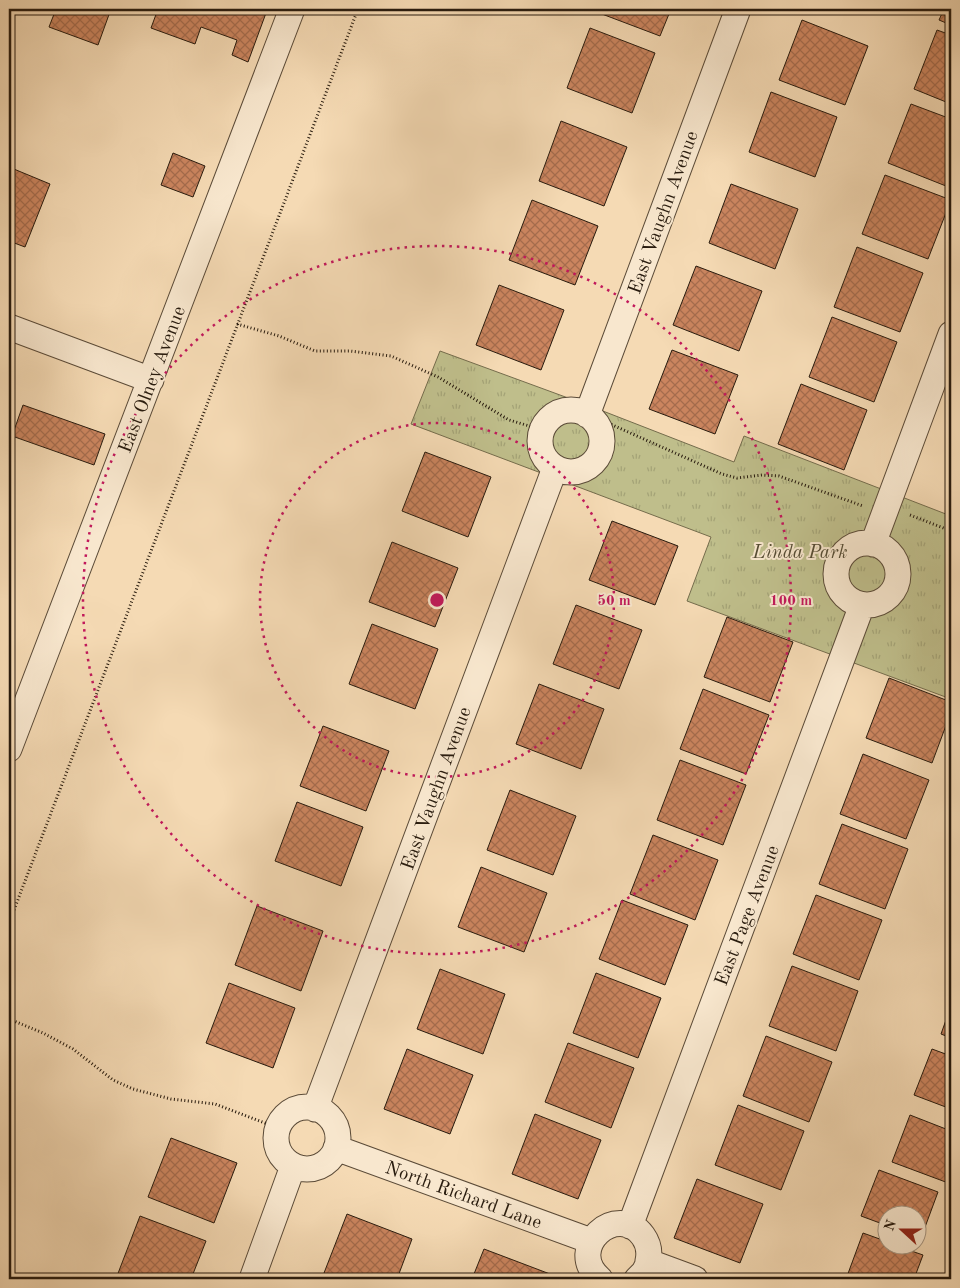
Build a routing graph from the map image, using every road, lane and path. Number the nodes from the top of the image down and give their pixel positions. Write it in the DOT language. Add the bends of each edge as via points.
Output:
graph roads {
  1 [pos="292,9"];
  2 [pos="358,9"];
  3 [pos="738,9"];
  4 [pos="237,324"];
  5 [pos="9,327"];
  6 [pos="951,334"];
  7 [pos="151,380"];
  8 [pos="592,420"];
  9 [pos="543,430"];
  10 [pos="555,468"];
  11 [pos="887,507"];
  12 [pos="951,531"];
  13 [pos="873,544"];
  14 [pos="862,604"];
  15 [pos="9,749"];
  16 [pos="9,922"];
  17 [pos="9,1020"];
  18 [pos="315,1109"];
  19 [pos="278,1128"];
  20 [pos="336,1148"];
  21 [pos="294,1166"];
  22 [pos="630,1226"];
  23 [pos="591,1241"];
  24 [pos="643,1271"];
  25 [pos="252,1279"];
  26 [pos="600,1279"];
  27 [pos="695,1279"];
  1 -- 7 [label="street, East Olney Avenue"];
  2 -- 4 [label="path"];
  3 -- 8 [label="street, East Vaughn Avenue"];
  4 -- 9 [label="path" via="315,351 391,356 438,377 509,420"];
  4 -- 16 [label="path"];
  5 -- 7 [label="street"];
  6 -- 11 [label="street"];
  7 -- 15 [label="street, East Olney Avenue"];
  8 -- 9 [label="street" via="572,411 561,412 548,421"];
  8 -- 10 [label="street" via="602,437 599,455 594,462 574,472"];
  8 -- 11 [label="path" via="606,422 722,474 738,478 779,476 867,508"];
  9 -- 10 [label="street" via="542,450"];
  10 -- 18 [label="street, East Vaughn Avenue"];
  11 -- 12 [label="path"];
  11 -- 13 [label="street"];
  13 -- 14 [label="street" via="891,555 898,573 897,580 884,599 874,604"];
  13 -- 14 [label="street" via="850,549 840,560 836,571 843,593 848,599"];
  14 -- 22 [label="street, East Page Avenue"];
  17 -- 19 [label="path" via="66,1045 113,1080 133,1089 171,1099 215,1104"];
  18 -- 19 [label="street" via="293,1111"];
  18 -- 20 [label="street" via="328,1116 335,1126"];
  19 -- 21 [label="street" via="279,1151"];
  20 -- 21 [label="street" via="330,1158 317,1167 302,1169"];
  20 -- 23 [label="street, North Richard Lane"];
  21 -- 25 [label="street"];
  22 -- 23 [label="street" via="608,1226"];
  22 -- 24 [label="street" via="647,1242 648,1261"];
  23 -- 26 [label="street" via="589,1263"];
  24 -- 27 [label="street"];
}
